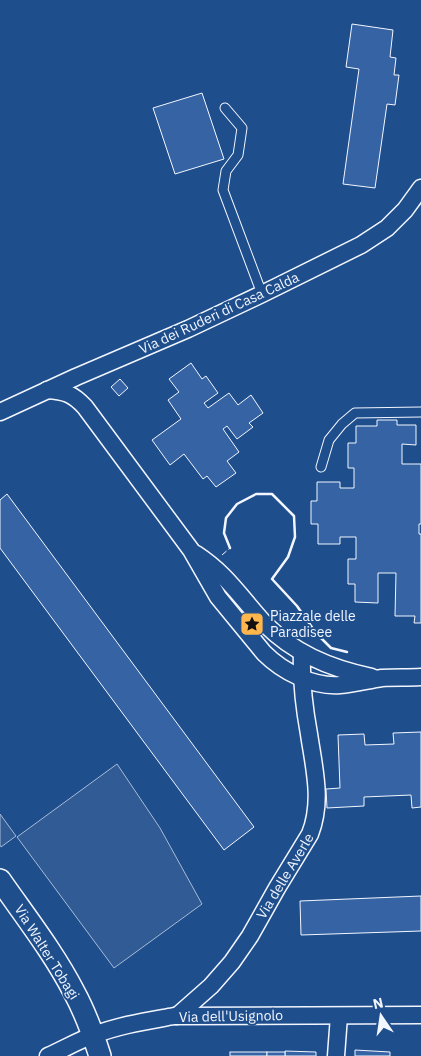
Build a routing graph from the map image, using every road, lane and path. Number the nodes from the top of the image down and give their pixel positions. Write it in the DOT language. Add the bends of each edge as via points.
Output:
graph roads {
  1 [pos="225,108"];
  2 [pos="421,188"];
  3 [pos="262,294"];
  4 [pos="47,390"];
  5 [pos="0,412"];
  6 [pos="421,412"];
  7 [pos="321,467"];
  8 [pos="191,550"];
  9 [pos="302,653"];
  10 [pos="421,677"];
  11 [pos="302,678"];
  12 [pos="382,678"];
  13 [pos="0,880"];
  14 [pos="421,1015"];
  15 [pos="177,1016"];
  16 [pos="339,1016"];
  17 [pos="93,1035"];
  18 [pos="48,1056"];
  19 [pos="100,1056"];
  20 [pos="336,1056"];
  1 -- 3 [label="lane" via="242,128 238,155 226,171 223,190"];
  2 -- 3 [label="street, Via dei Ruderi di Casa Calda" via="396,219 375,237"];
  3 -- 4 [label="street, Via dei Ruderi di Casa Calda"];
  4 -- 5 [label="street, Via dei Ruderi di Casa Calda"];
  4 -- 8 [label="street" via="70,394 78,399"];
  6 -- 7 [label="lane" via="355,413 328,440"];
  8 -- 9 [label="street" via="222,575 276,634"];
  8 -- 11 [label="street" via="218,598 264,653"];
  9 -- 11 [label="street, Via delle Averle"];
  9 -- 12 [label="street" via="339,670"];
  10 -- 12 [label="street"];
  11 -- 12 [label="street" via="329,685"];
  11 -- 15 [label="street, Via delle Averle" via="316,781 314,826 232,962"];
  13 -- 17 [label="street, Via Walter Tobagi" via="63,972"];
  14 -- 16 [label="street, Via dell'Usignolo"];
  15 -- 16 [label="street, Via dell'Usignolo"];
  15 -- 17 [label="street, Via dell'Usignolo" via="143,1021"];
  16 -- 20 [label="street"];
  17 -- 18 [label="street, Via dell'Usignolo"];
  17 -- 19 [label="street, Via Walter Tobagi"];
}
